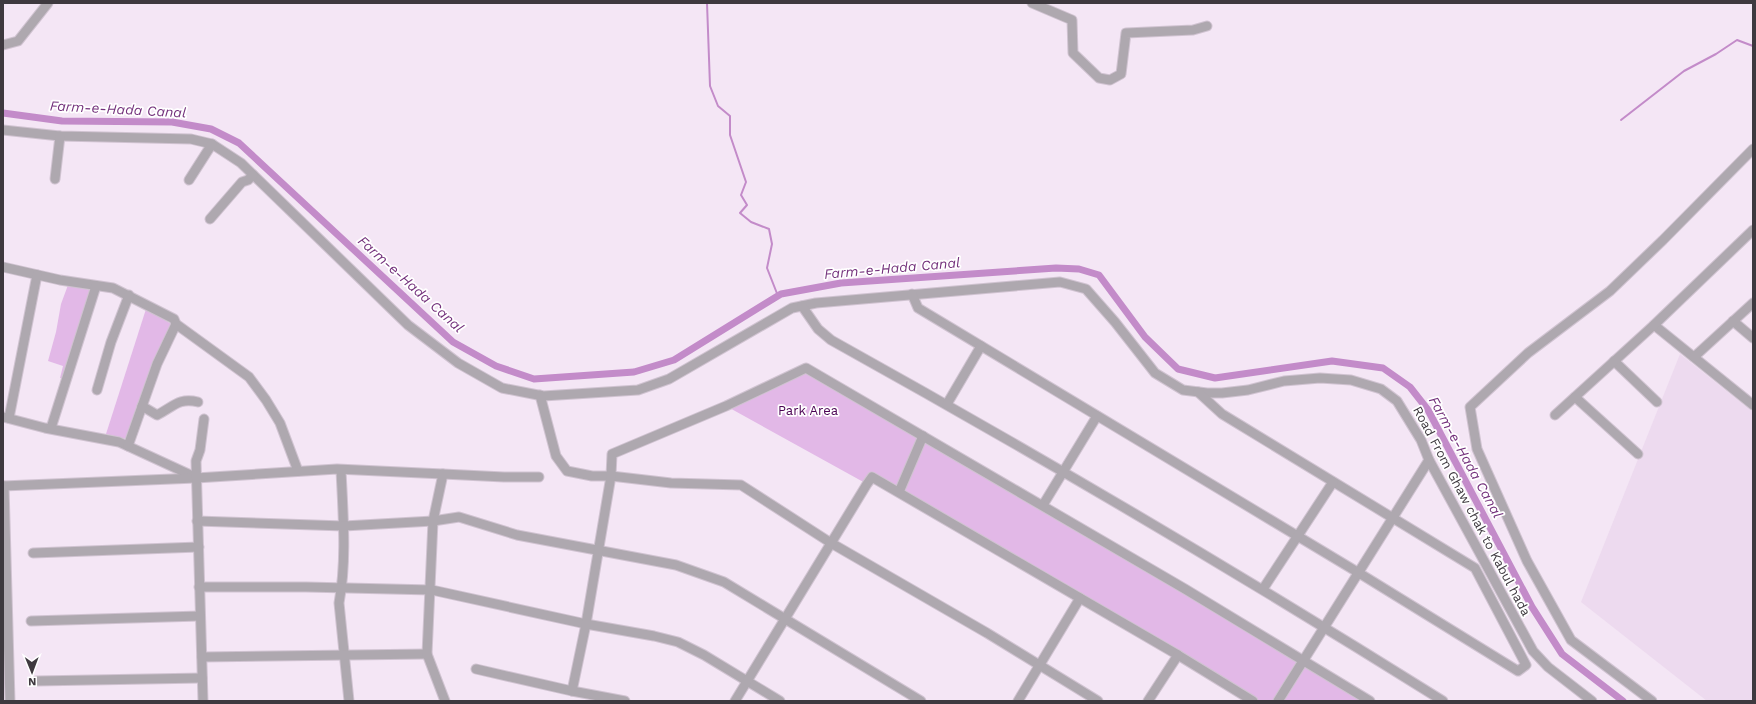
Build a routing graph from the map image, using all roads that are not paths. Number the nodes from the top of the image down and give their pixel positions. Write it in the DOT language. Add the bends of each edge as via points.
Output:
graph roads {
  1 [pos="48,3"];
  2 [pos="1032,3"];
  3 [pos="1207,26"];
  4 [pos="3,45"];
  5 [pos="3,130"];
  6 [pos="60,136"];
  7 [pos="212,144"];
  8 [pos="1753,149"];
  9 [pos="253,175"];
  10 [pos="55,179"];
  11 [pos="189,180"];
  12 [pos="210,219"];
  13 [pos="1753,230"];
  14 [pos="3,267"];
  15 [pos="37,275"];
  16 [pos="96,286"];
  17 [pos="912,294"];
  18 [pos="128,295"];
  19 [pos="1753,303"];
  20 [pos="802,306"];
  21 [pos="1733,321"];
  22 [pos="176,324"];
  23 [pos="1654,325"];
  24 [pos="1753,338"];
  25 [pos="981,346"];
  26 [pos="1694,357"];
  27 [pos="1614,361"];
  28 [pos="97,390"];
  29 [pos="1198,392"];
  30 [pos="540,395"];
  31 [pos="1575,396"];
  32 [pos="198,402"];
  33 [pos="1657,402"];
  34 [pos="947,404"];
  35 [pos="1753,405"];
  36 [pos="142,406"];
  37 [pos="1555,415"];
  38 [pos="1097,416"];
  39 [pos="6,418"];
  40 [pos="204,419"];
  41 [pos="51,428"];
  42 [pos="923,436"];
  43 [pos="128,446"];
  44 [pos="1638,454"];
  45 [pos="1429,460"];
  46 [pos="341,470"];
  47 [pos="298,471"];
  48 [pos="1063,472"];
  49 [pos="443,474"];
  50 [pos="611,476"];
  51 [pos="539,477"];
  52 [pos="196,478"];
  53 [pos="1333,482"];
  54 [pos="4,486"];
  55 [pos="899,492"];
  56 [pos="1043,505"];
  57 [pos="1392,519"];
  58 [pos="197,521"];
  59 [pos="434,521"];
  60 [pos="344,526"];
  61 [pos="1298,536"];
  62 [pos="831,543"];
  63 [pos="198,547"];
  64 [pos="599,550"];
  65 [pos="33,553"];
  66 [pos="5,554"];
  67 [pos="1359,573"];
  68 [pos="199,587"];
  69 [pos="342,588"];
  70 [pos="1263,589"];
  71 [pos="431,590"];
  72 [pos="1080,598"];
  73 [pos="200,616"];
  74 [pos="786,619"];
  75 [pos="31,621"];
  76 [pos="5,622"];
  77 [pos="586,624"];
  78 [pos="1325,627"];
  79 [pos="345,654"];
  80 [pos="427,654"];
  81 [pos="1178,655"];
  82 [pos="202,657"];
  83 [pos="1304,660"];
  84 [pos="1040,665"];
  85 [pos="476,669"];
  86 [pos="202,678"];
  87 [pos="36,681"];
  88 [pos="747,681"];
  89 [pos="6,683"];
  90 [pos="572,691"];
  91 [pos="10,701"];
  92 [pos="203,701"];
  93 [pos="349,701"];
  94 [pos="445,701"];
  95 [pos="625,701"];
  96 [pos="735,701"];
  97 [pos="780,701"];
  98 [pos="921,701"];
  99 [pos="1018,701"];
  100 [pos="1098,701"];
  101 [pos="1148,701"];
  102 [pos="1253,701"];
  103 [pos="1278,701"];
  104 [pos="1370,701"];
  105 [pos="1443,701"];
  106 [pos="1592,701"];
  107 [pos="1652,701"];
  1 -- 4 [label="street" via="18,41"];
  2 -- 3 [label="street" via="1072,20 1073,53 1099,78 1110,80 1121,74 1126,33 1193,30"];
  5 -- 6 [label="street, Road From Ghaw chak to Kabul hada"];
  6 -- 7 [label="street, Road From Ghaw chak to Kabul hada" via="192,139"];
  6 -- 10 [label="street"];
  7 -- 9 [label="street, Road From Ghaw chak to Kabul hada" via="241,163"];
  7 -- 11 [label="street"];
  8 -- 107 [label="street" via="1610,291 1528,353 1470,408 1477,449 1527,561 1571,640"];
  9 -- 12 [label="street" via="242,182"];
  9 -- 30 [label="street, Road From Ghaw chak to Kabul hada" via="408,325 458,363 502,388"];
  13 -- 23 [label="street"];
  14 -- 15 [label="street"];
  15 -- 16 [label="street"];
  15 -- 39 [label="street"];
  16 -- 18 [label="street" via="113,288"];
  16 -- 41 [label="street"];
  17 -- 20 [label="street, Road From Ghaw chak to Kabul hada"];
  17 -- 25 [label="street" via="918,308"];
  17 -- 29 [label="street, Road From Ghaw chak to Kabul hada" via="1060,282 1086,289 1155,373 1183,390"];
  18 -- 22 [label="street" via="174,319"];
  18 -- 28 [label="street"];
  19 -- 21 [label="street"];
  20 -- 30 [label="street, Road From Ghaw chak to Kabul hada" via="792,308 669,379 638,390"];
  20 -- 34 [label="street" via="818,329 831,340"];
  21 -- 24 [label="street"];
  21 -- 26 [label="street"];
  22 -- 36 [label="street" via="157,364"];
  22 -- 47 [label="street" via="249,377 280,423"];
  23 -- 26 [label="street"];
  23 -- 27 [label="street"];
  25 -- 34 [label="street"];
  25 -- 38 [label="street"];
  26 -- 35 [label="street"];
  27 -- 31 [label="street"];
  27 -- 33 [label="street"];
  29 -- 45 [label="street, Road From Ghaw chak to Kabul hada" via="1222,393 1284,381 1320,378 1351,380 1381,389 1397,401 1421,440"];
  29 -- 53 [label="street" via="1222,414"];
  30 -- 50 [label="street" via="556,456 567,471 592,476"];
  31 -- 37 [label="street"];
  31 -- 44 [label="street"];
  32 -- 36 [label="street" via="181,401 157,415"];
  34 -- 48 [label="street"];
  36 -- 43 [label="street"];
  38 -- 48 [label="street"];
  38 -- 61 [label="street"];
  39 -- 41 [label="street"];
  40 -- 52 [label="street" via="196,461"];
  41 -- 43 [label="street" via="120,442"];
  42 -- 50 [label="street" via="806,368 726,406 612,454"];
  42 -- 55 [label="street"];
  42 -- 56 [label="street"];
  43 -- 52 [label="street"];
  45 -- 57 [label="street"];
  45 -- 106 [label="street, Road From Ghaw chak to Kabul hada" via="1533,651 1548,667"];
  46 -- 47 [label="street"];
  46 -- 49 [label="street"];
  46 -- 60 [label="street"];
  47 -- 52 [label="street"];
  48 -- 56 [label="street"];
  48 -- 70 [label="street"];
  49 -- 51 [label="street"];
  49 -- 59 [label="street"];
  50 -- 62 [label="street" via="671,483 741,485"];
  50 -- 64 [label="street"];
  52 -- 54 [label="street"];
  52 -- 58 [label="street"];
  53 -- 57 [label="street"];
  53 -- 61 [label="street"];
  54 -- 66 [label="street"];
  55 -- 62 [label="street" via="872,477"];
  55 -- 72 [label="street"];
  56 -- 83 [label="street"];
  57 -- 67 [label="street"];
  57 -- 67 [label="street" via="1475,568 1526,665 1518,671"];
  58 -- 60 [label="street"];
  58 -- 63 [label="street"];
  59 -- 60 [label="street"];
  59 -- 64 [label="street" via="459,517 517,535"];
  59 -- 71 [label="street"];
  60 -- 69 [label="street"];
  61 -- 67 [label="street"];
  61 -- 70 [label="street"];
  62 -- 74 [label="street"];
  62 -- 84 [label="street"];
  63 -- 65 [label="street"];
  63 -- 68 [label="street"];
  64 -- 74 [label="street" via="676,565 724,582"];
  64 -- 77 [label="street"];
  66 -- 76 [label="street"];
  67 -- 78 [label="street"];
  68 -- 69 [label="street"];
  68 -- 73 [label="street"];
  69 -- 71 [label="street"];
  69 -- 79 [label="street" via="339,603"];
  70 -- 78 [label="street"];
  71 -- 77 [label="street"];
  71 -- 80 [label="street"];
  72 -- 81 [label="street"];
  72 -- 84 [label="street"];
  73 -- 75 [label="street"];
  73 -- 82 [label="street"];
  74 -- 88 [label="street"];
  74 -- 98 [label="street"];
  76 -- 89 [label="street"];
  77 -- 88 [label="street" via="678,642"];
  77 -- 90 [label="street"];
  78 -- 83 [label="street"];
  78 -- 105 [label="street"];
  79 -- 80 [label="street"];
  79 -- 82 [label="street"];
  79 -- 93 [label="street"];
  80 -- 94 [label="street"];
  81 -- 101 [label="street"];
  81 -- 102 [label="street"];
  82 -- 86 [label="street"];
  83 -- 103 [label="street"];
  83 -- 104 [label="street"];
  84 -- 99 [label="street"];
  84 -- 100 [label="street"];
  85 -- 90 [label="street"];
  86 -- 87 [label="street"];
  86 -- 92 [label="street"];
  88 -- 96 [label="street"];
  88 -- 97 [label="street"];
  89 -- 91 [label="street"];
  90 -- 95 [label="street"];
}
